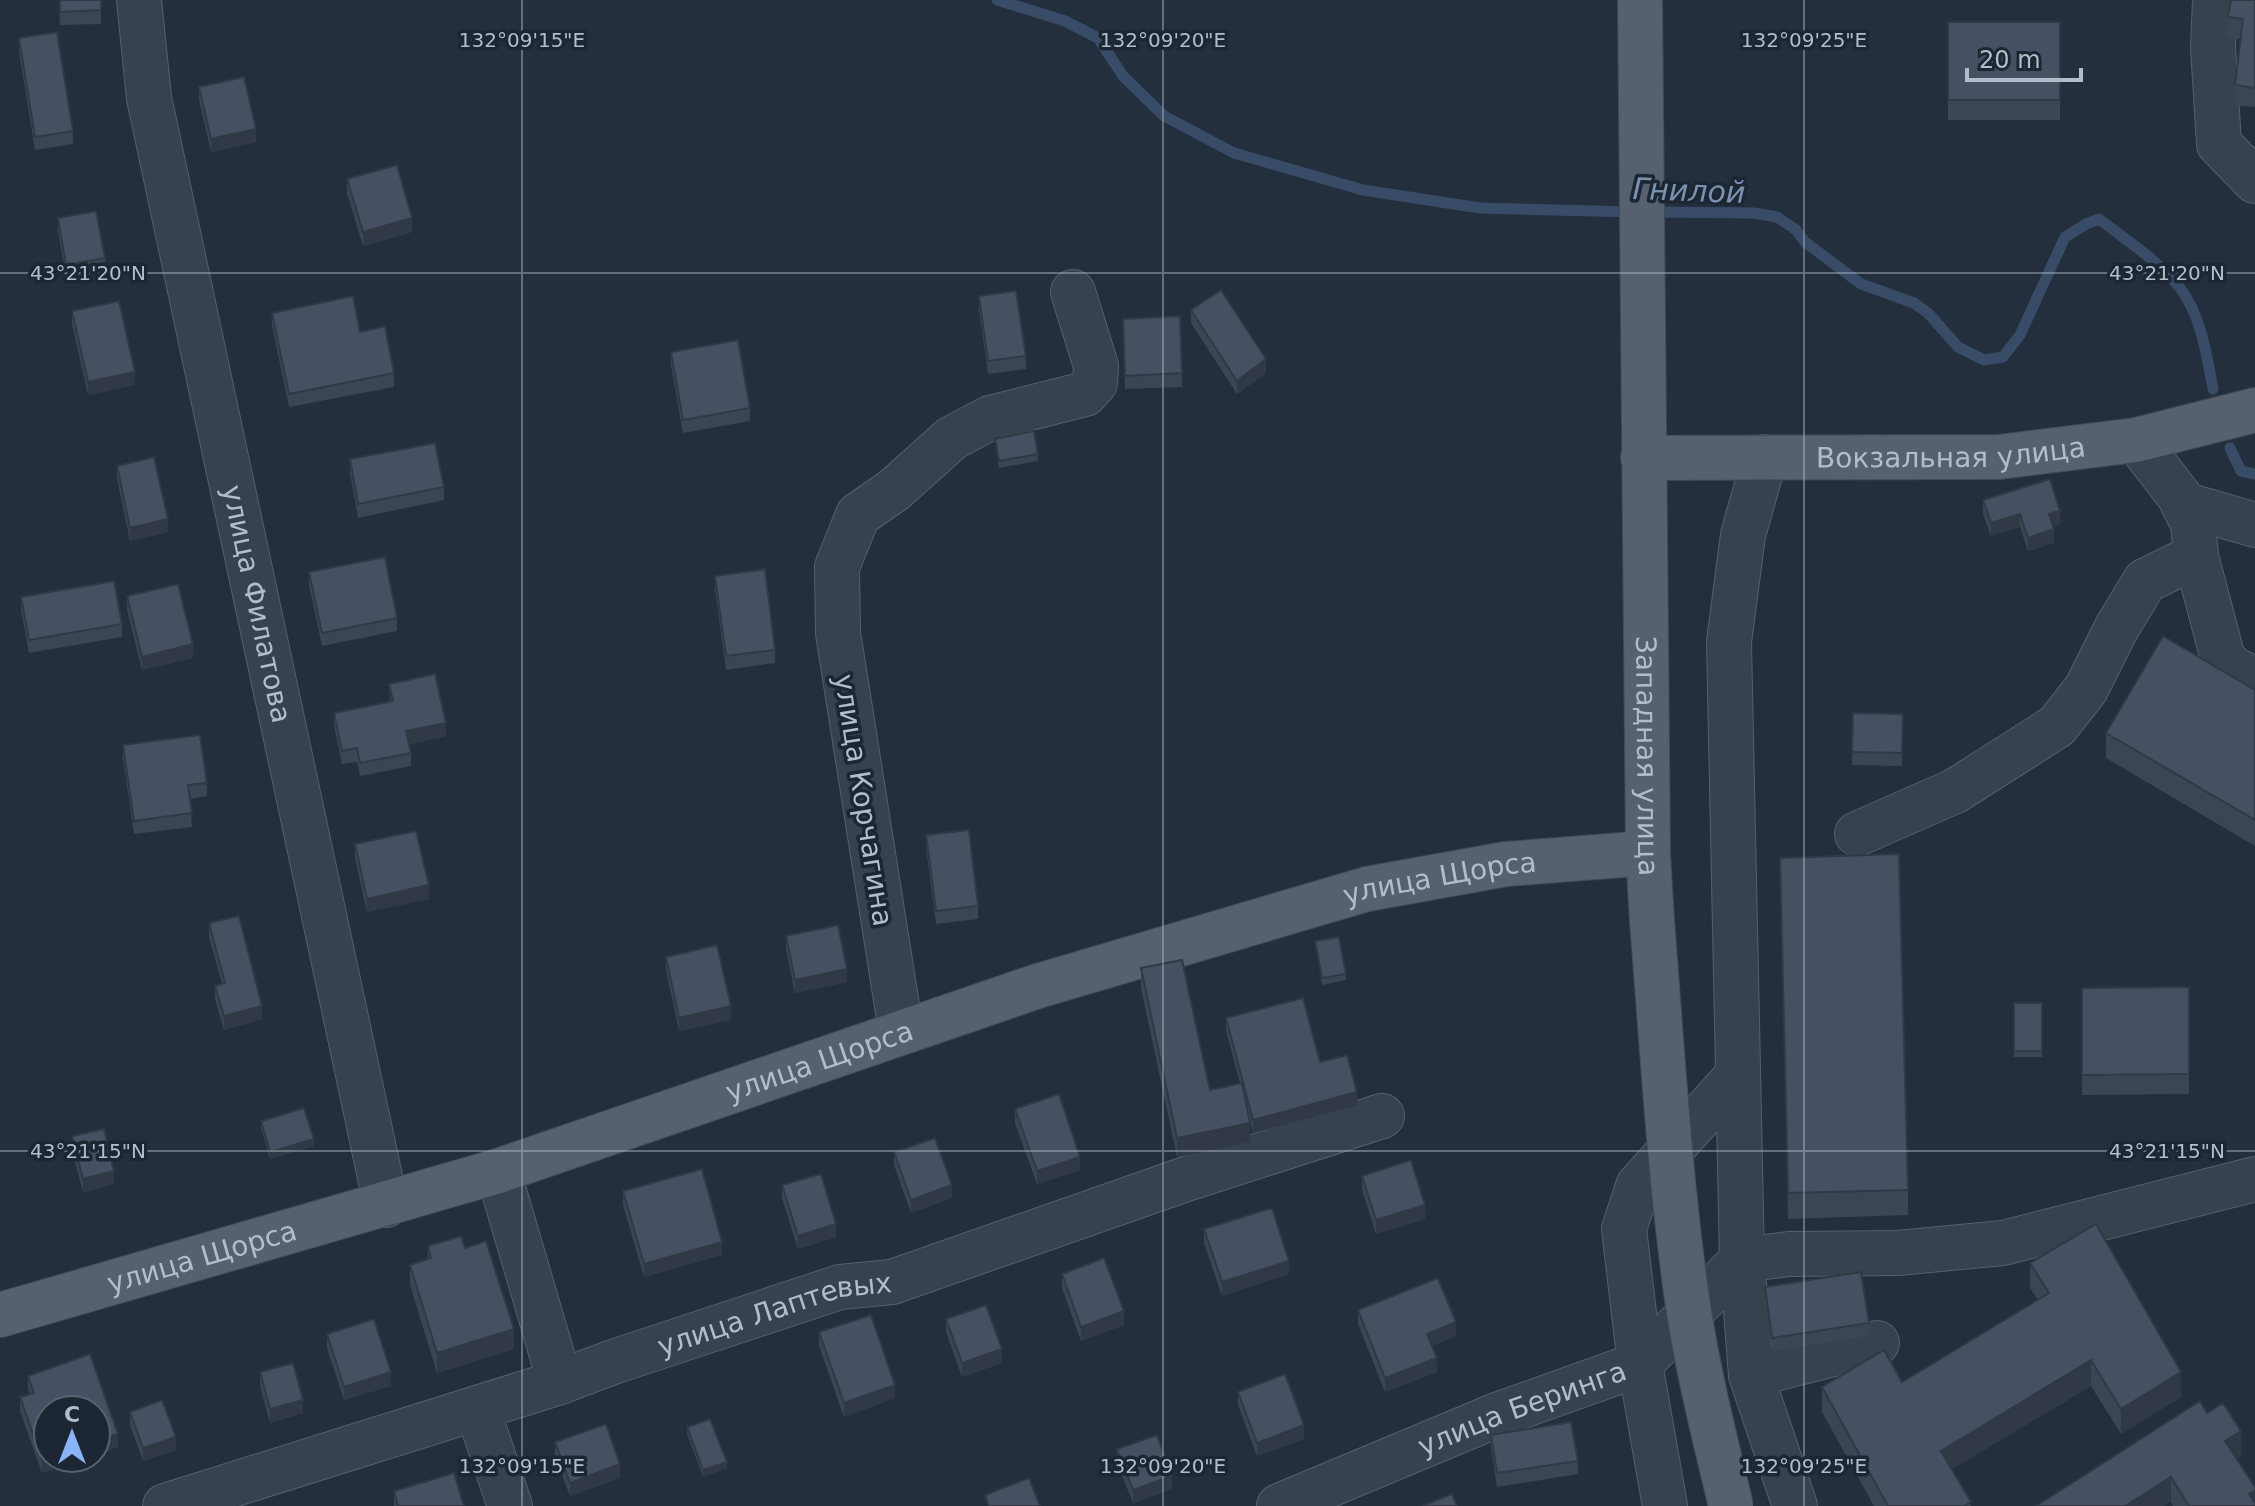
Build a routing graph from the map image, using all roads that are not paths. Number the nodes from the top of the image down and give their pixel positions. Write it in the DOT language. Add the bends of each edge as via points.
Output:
graph roads {
  1 [pos="139,0"];
  2 [pos="1640,0"];
  3 [pos="2215,0"];
  4 [pos="2255,181"];
  5 [pos="1073,292"];
  6 [pos="2255,410"];
  7 [pos="2136,440"];
  8 [pos="1765,457"];
  9 [pos="1643,458"];
  10 [pos="2183,504"];
  11 [pos="2255,525"];
  12 [pos="2196,556"];
  13 [pos="2255,680"];
  14 [pos="1857,834"];
  15 [pos="1648,853"];
  16 [pos="901,1031"];
  17 [pos="1737,1076"];
  18 [pos="1382,1116"];
  19 [pos="498,1171"];
  20 [pos="2255,1179"];
  21 [pos="386,1205"];
  22 [pos="1742,1260"];
  23 [pos="0,1315"];
  24 [pos="1877,1343"];
  25 [pos="1640,1364"];
  26 [pos="1751,1375"];
  27 [pos="560,1382"];
  28 [pos="477,1408"];
  29 [pos="165,1506"];
  30 [pos="510,1506"];
  31 [pos="1279,1506"];
  32 [pos="1665,1506"];
  33 [pos="1731,1506"];
  34 [pos="1795,1506"];
  1 -- 21 [label="street, улица Филатова" via="149,98"];
  2 -- 9 [label="main road, Западная улица"];
  3 -- 4 [label="street" via="2219,144"];
  5 -- 16 [label="street, улица Корчагина" via="1096,366 1095,383 1085,394 990,418 952,438 858,515 837,567 838,633"];
  6 -- 7 [label="main road, Вокзальная улица"];
  7 -- 8 [label="main road, Вокзальная улица" via="1999,457"];
  7 -- 10 [label="street"];
  8 -- 9 [label="main road, Вокзальная улица"];
  8 -- 17 [label="street" via="1743,535 1729,642"];
  9 -- 15 [label="main road, Западная улица"];
  10 -- 11 [label="street"];
  10 -- 12 [label="street" via="2193,524"];
  12 -- 13 [label="street" via="2223,659"];
  12 -- 14 [label="street" via="2145,581 2086,689 2057,726 1955,791"];
  15 -- 16 [label="main road, улица Щорса" via="1506,864 1367,889"];
  15 -- 33 [label="main road, Западная улица, bridge" via="1686,1291"];
  16 -- 19 [label="main road, улица Щорса"];
  17 -- 22 [label="street"];
  17 -- 25 [label="street, улица Беринга" via="1638,1186 1624,1229"];
  18 -- 27 [label="street, улица Лаптевых" via="892,1282 826,1291"];
  19 -- 21 [label="main road, улица Щорса"];
  19 -- 27 [label="street"];
  20 -- 22 [label="street" via="2003,1243"];
  21 -- 23 [label="main road, улица Щорса"];
  22 -- 25 [label="street"];
  22 -- 26 [label="street"];
  24 -- 26 [label="street"];
  25 -- 31 [label="street, улица Беринга" via="1497,1415"];
  25 -- 32 [label="street"];
  26 -- 34 [label="street"];
  27 -- 28 [label="street, улица Лаптевых"];
  28 -- 29 [label="street, улица Лаптевых"];
  28 -- 30 [label="street"];
}
